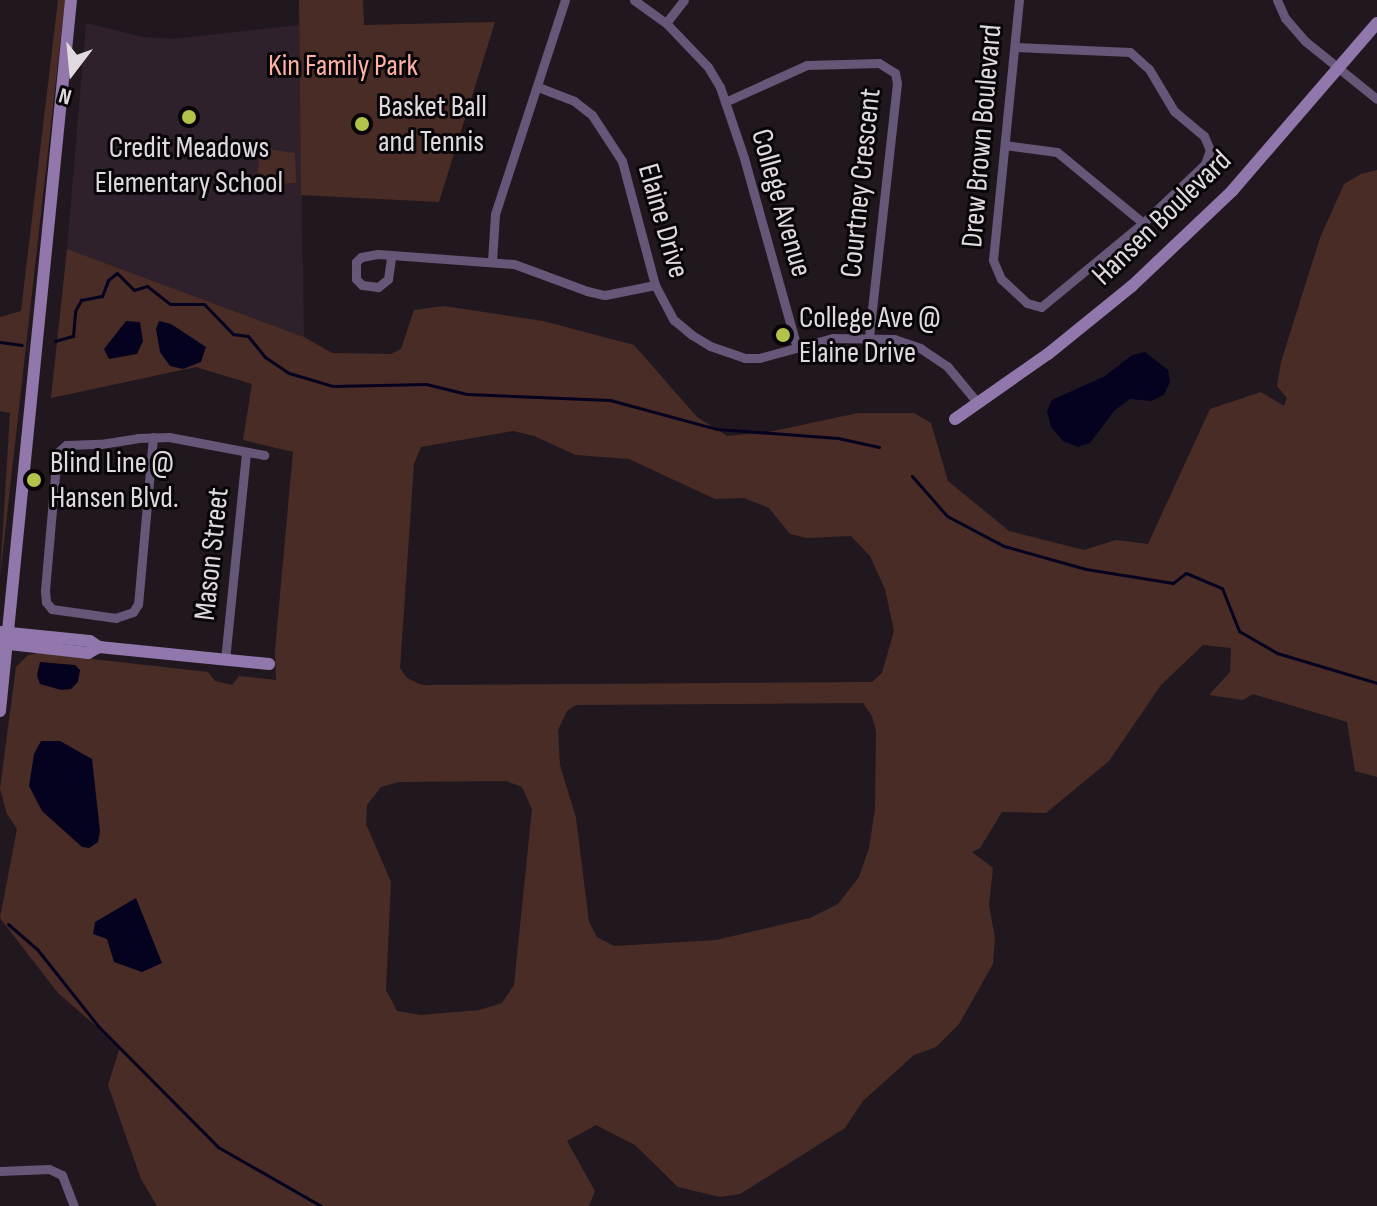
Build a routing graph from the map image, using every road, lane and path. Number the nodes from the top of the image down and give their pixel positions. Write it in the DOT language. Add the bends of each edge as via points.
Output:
graph roads {
  1 [pos="71,0"];
  2 [pos="565,0"];
  3 [pos="634,0"];
  4 [pos="684,0"];
  5 [pos="1019,0"];
  6 [pos="1277,0"];
  7 [pos="666,23"];
  8 [pos="1377,23"];
  9 [pos="1015,47"];
  10 [pos="1337,67"];
  11 [pos="538,87"];
  12 [pos="1377,99"];
  13 [pos="725,102"];
  14 [pos="1005,145"];
  15 [pos="1143,223"];
  16 [pos="391,258"];
  17 [pos="492,261"];
  18 [pos="655,285"];
  19 [pos="869,336"];
  20 [pos="797,348"];
  21 [pos="977,402"];
  22 [pos="955,419"];
  23 [pos="153,437"];
  24 [pos="246,452"];
  25 [pos="264,455"];
  26 [pos="4,638"];
  27 [pos="225,660"];
  28 [pos="269,664"];
  29 [pos="0,711"];
  30 [pos="0,1171"];
  31 [pos="74,1206"];
  1 -- 26 [label="street"];
  2 -- 11 [label="street"];
  3 -- 7 [label="street, College Avenue"];
  4 -- 7 [label="street"];
  5 -- 9 [label="street, Drew Brown Boulevard"];
  6 -- 10 [label="street" via="1305,41"];
  7 -- 13 [label="street, College Avenue" via="708,67"];
  8 -- 10 [label="street, Hansen Boulevard"];
  9 -- 14 [label="street, Drew Brown Boulevard"];
  9 -- 15 [label="street" via="1130,52 1149,69 1174,111 1209,143 1205,164"];
  10 -- 12 [label="street"];
  10 -- 21 [label="street, Hansen Boulevard" via="1232,191 1132,286 1048,354"];
  11 -- 17 [label="street" via="495,214"];
  11 -- 18 [label="street, Elaine Drive" via="574,101 592,115 622,161"];
  13 -- 19 [label="street, Courtney Crescent" via="807,65 879,63 895,73"];
  13 -- 20 [label="street, College Avenue"];
  14 -- 15 [label="street" via="1057,152"];
  14 -- 15 [label="street, Drew Brown Boulevard" via="993,260 1001,279 1035,307 1053,301"];
  16 -- 16 [label="street" via="361,257 356,279 378,287 388,279"];
  16 -- 17 [label="street"];
  17 -- 18 [label="street" via="525,266 605,295"];
  18 -- 20 [label="street, Elaine Drive" via="674,320 710,346 745,358"];
  19 -- 20 [label="street"];
  19 -- 21 [label="street" via="920,348 947,366"];
  21 -- 22 [label="street, Hansen Boulevard"];
  23 -- 23 [label="street" via="138,604 133,612 116,618 61,612 46,602 57,453 66,445"];
  23 -- 24 [label="street"];
  24 -- 25 [label="street"];
  24 -- 27 [label="street, Mason Street"];
  26 -- 27 [label="street" via="88,653 99,647"];
  26 -- 29 [label="street"];
  27 -- 28 [label="street"];
  30 -- 31 [label="street" via="49,1169 62,1175"];
}
